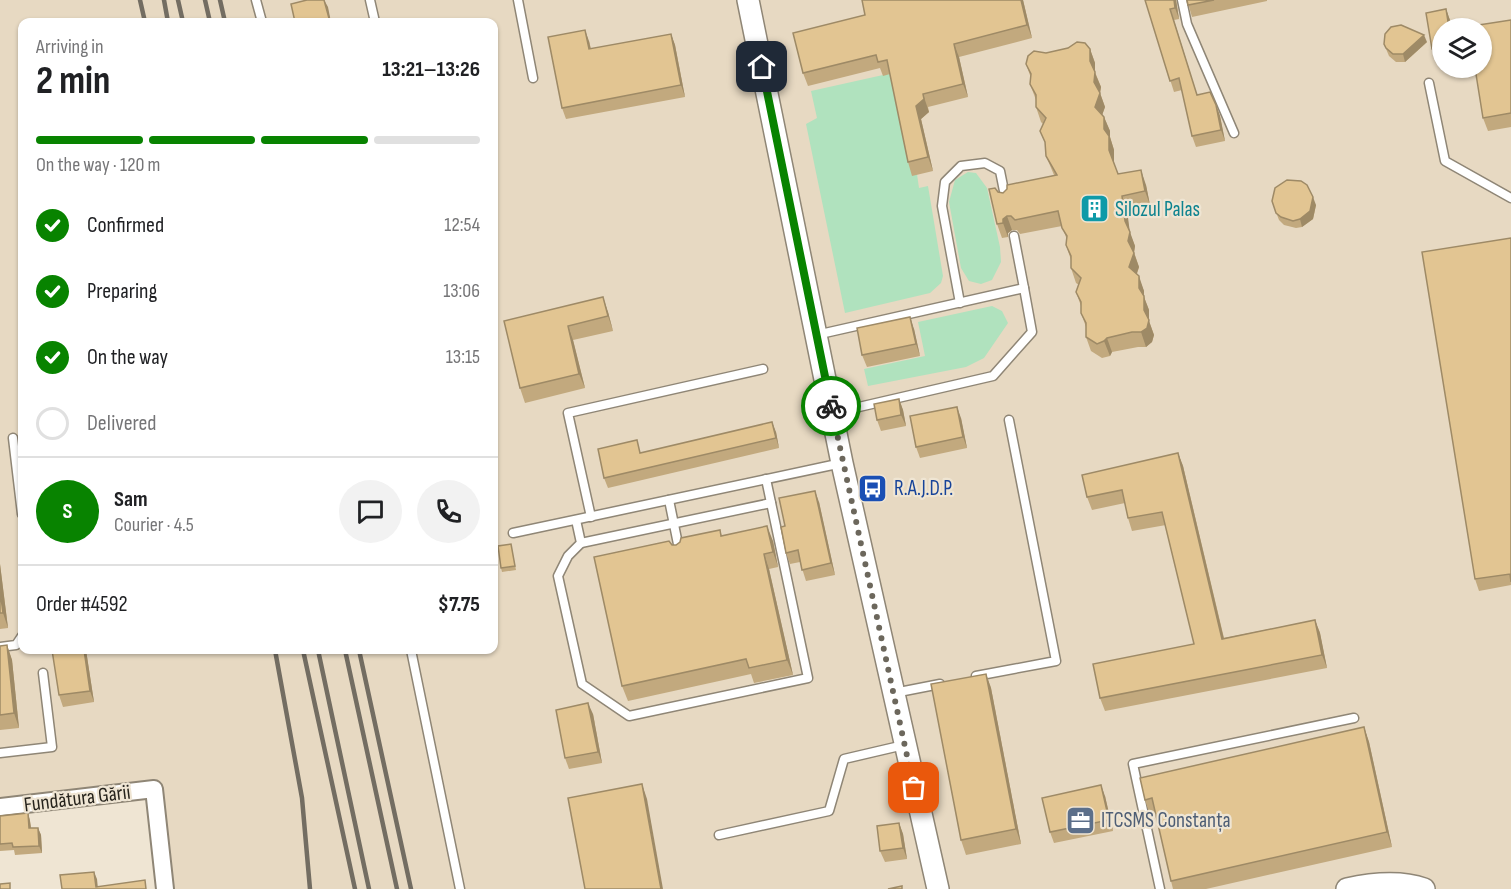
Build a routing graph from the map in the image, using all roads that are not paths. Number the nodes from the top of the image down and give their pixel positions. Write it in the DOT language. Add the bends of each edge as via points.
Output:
graph roads {
  1 [pos="256,0"];
  2 [pos="370,0"];
  3 [pos="518,0"];
  4 [pos="748,0"];
  5 [pos="1182,0"];
  6 [pos="261,18"];
  7 [pos="374,18"];
  8 [pos="533,78"];
  9 [pos="1430,83"];
  10 [pos="1234,133"];
  11 [pos="1511,198"];
  12 [pos="1006,201"];
  13 [pos="1014,236"];
  14 [pos="1024,288"];
  15 [pos="960,303"];
  16 [pos="816,335"];
  17 [pos="763,369"];
  18 [pos="832,413"];
  19 [pos="1009,420"];
  20 [pos="13,438"];
  21 [pos="843,463"];
  22 [pos="766,479"];
  23 [pos="18,480"];
  24 [pos="669,500"];
  25 [pos="771,502"];
  26 [pos="591,517"];
  27 [pos="576,520"];
  28 [pos="674,524"];
  29 [pos="513,533"];
  30 [pos="581,543"];
  31 [pos="680,554"];
  32 [pos="18,642"];
  33 [pos="0,647"];
  34 [pos="412,654"];
  35 [pos="43,673"];
  36 [pos="963,679"];
  37 [pos="951,681"];
  38 [pos="893,693"];
  39 [pos="1354,718"];
  40 [pos="905,745"];
  41 [pos="0,753"];
  42 [pos="0,807"];
  43 [pos="718,835"];
  44 [pos="165,889"];
  45 [pos="460,889"];
  46 [pos="938,889"];
  47 [pos="1160,889"];
  48 [pos="1347,889"];
  49 [pos="1424,889"];
  1 -- 6 [label="lane"];
  2 -- 7 [label="lane"];
  3 -- 8 [label="lane"];
  4 -- 16 [label="street"];
  5 -- 10 [label="lane" via="1187,24"];
  9 -- 11 [label="lane" via="1445,161"];
  12 -- 15 [label="lane" via="1000,171 985,163 961,166 945,182 942,206"];
  13 -- 14 [label="lane"];
  14 -- 15 [label="lane"];
  14 -- 18 [label="lane" via="1032,332 993,376"];
  15 -- 16 [label="lane"];
  16 -- 18 [label="street"];
  17 -- 26 [label="lane" via="568,413"];
  18 -- 21 [label="street"];
  19 -- 36 [label="lane" via="1056,661"];
  20 -- 23 [label="lane"];
  21 -- 22 [label="lane"];
  21 -- 38 [label="street"];
  22 -- 24 [label="lane"];
  22 -- 25 [label="lane"];
  24 -- 26 [label="lane"];
  24 -- 28 [label="lane"];
  25 -- 28 [label="lane"];
  25 -- 30 [label="lane" via="808,678 630,716 582,684 558,576 568,556"];
  26 -- 27 [label="lane"];
  27 -- 29 [label="lane"];
  27 -- 30 [label="lane"];
  28 -- 30 [label="lane"];
  28 -- 31 [label="lane"];
  32 -- 33 [label="lane"];
  34 -- 45 [label="lane"];
  35 -- 41 [label="lane" via="52,747"];
  37 -- 38 [label="lane"];
  38 -- 40 [label="street"];
  39 -- 47 [label="lane" via="1133,764"];
  40 -- 43 [label="lane" via="844,759 829,811"];
  40 -- 46 [label="street"];
  42 -- 44 [label="street, Fundătura Gării" via="154,789"];
  48 -- 49 [label="street" via="1413,885"];
}
